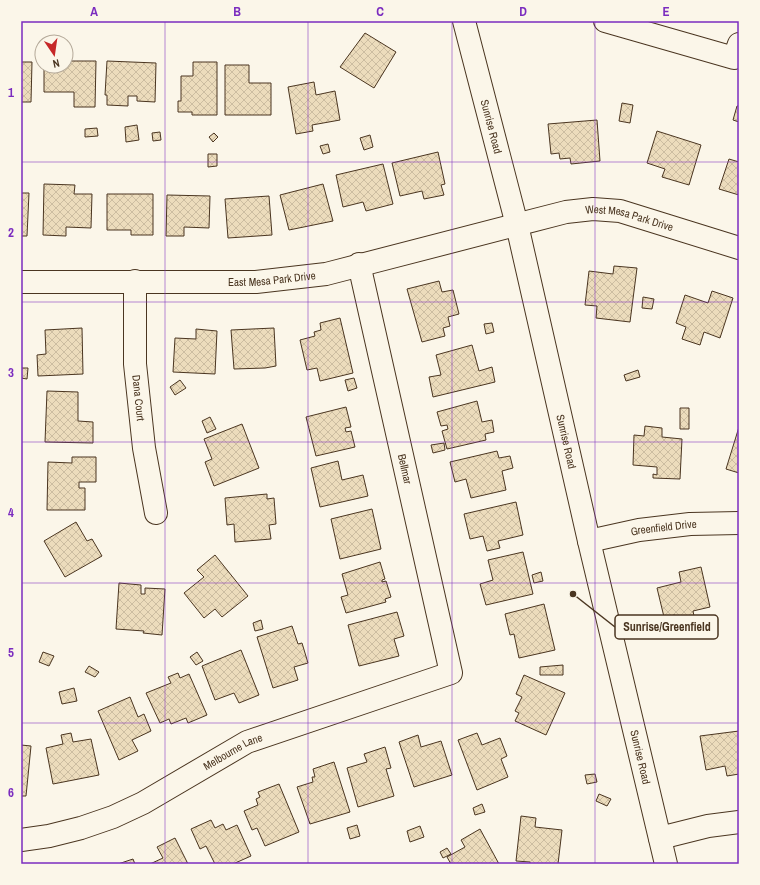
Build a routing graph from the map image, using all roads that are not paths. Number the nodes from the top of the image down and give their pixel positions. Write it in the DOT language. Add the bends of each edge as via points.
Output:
graph roads {
  1 [pos="464,21"];
  2 [pos="605,21"];
  3 [pos="737,54"];
  4 [pos="517,225"];
  5 [pos="739,248"];
  6 [pos="359,264"];
  7 [pos="135,281"];
  8 [pos="21,282"];
  9 [pos="156,513"];
  10 [pos="739,523"];
  11 [pos="589,541"];
  12 [pos="450,673"];
  13 [pos="739,822"];
  14 [pos="660,838"];
  15 [pos="21,840"];
  16 [pos="666,864"];
  1 -- 4 [label="street, Sunrise Road"];
  2 -- 3 [label="street"];
  4 -- 5 [label="street, West Mesa Park Drive" via="566,212 593,209 620,211"];
  4 -- 6 [label="street, East Mesa Park Drive"];
  4 -- 11 [label="street, Sunrise Road"];
  6 -- 7 [label="street, East Mesa Park Drive" via="326,274 256,282"];
  6 -- 12 [label="street, Bellmar"];
  7 -- 8 [label="street, East Mesa Park Drive"];
  7 -- 9 [label="street, Dana Court" via="135,364 144,448"];
  10 -- 11 [label="street, Greenfield Drive" via="690,524 639,530"];
  11 -- 14 [label="street, Sunrise Road"];
  12 -- 15 [label="street, Melbourne Lane" via="247,742 143,803 112,817 81,828"];
  13 -- 14 [label="street" via="708,826"];
  14 -- 16 [label="street, Sunrise Road"];
}
